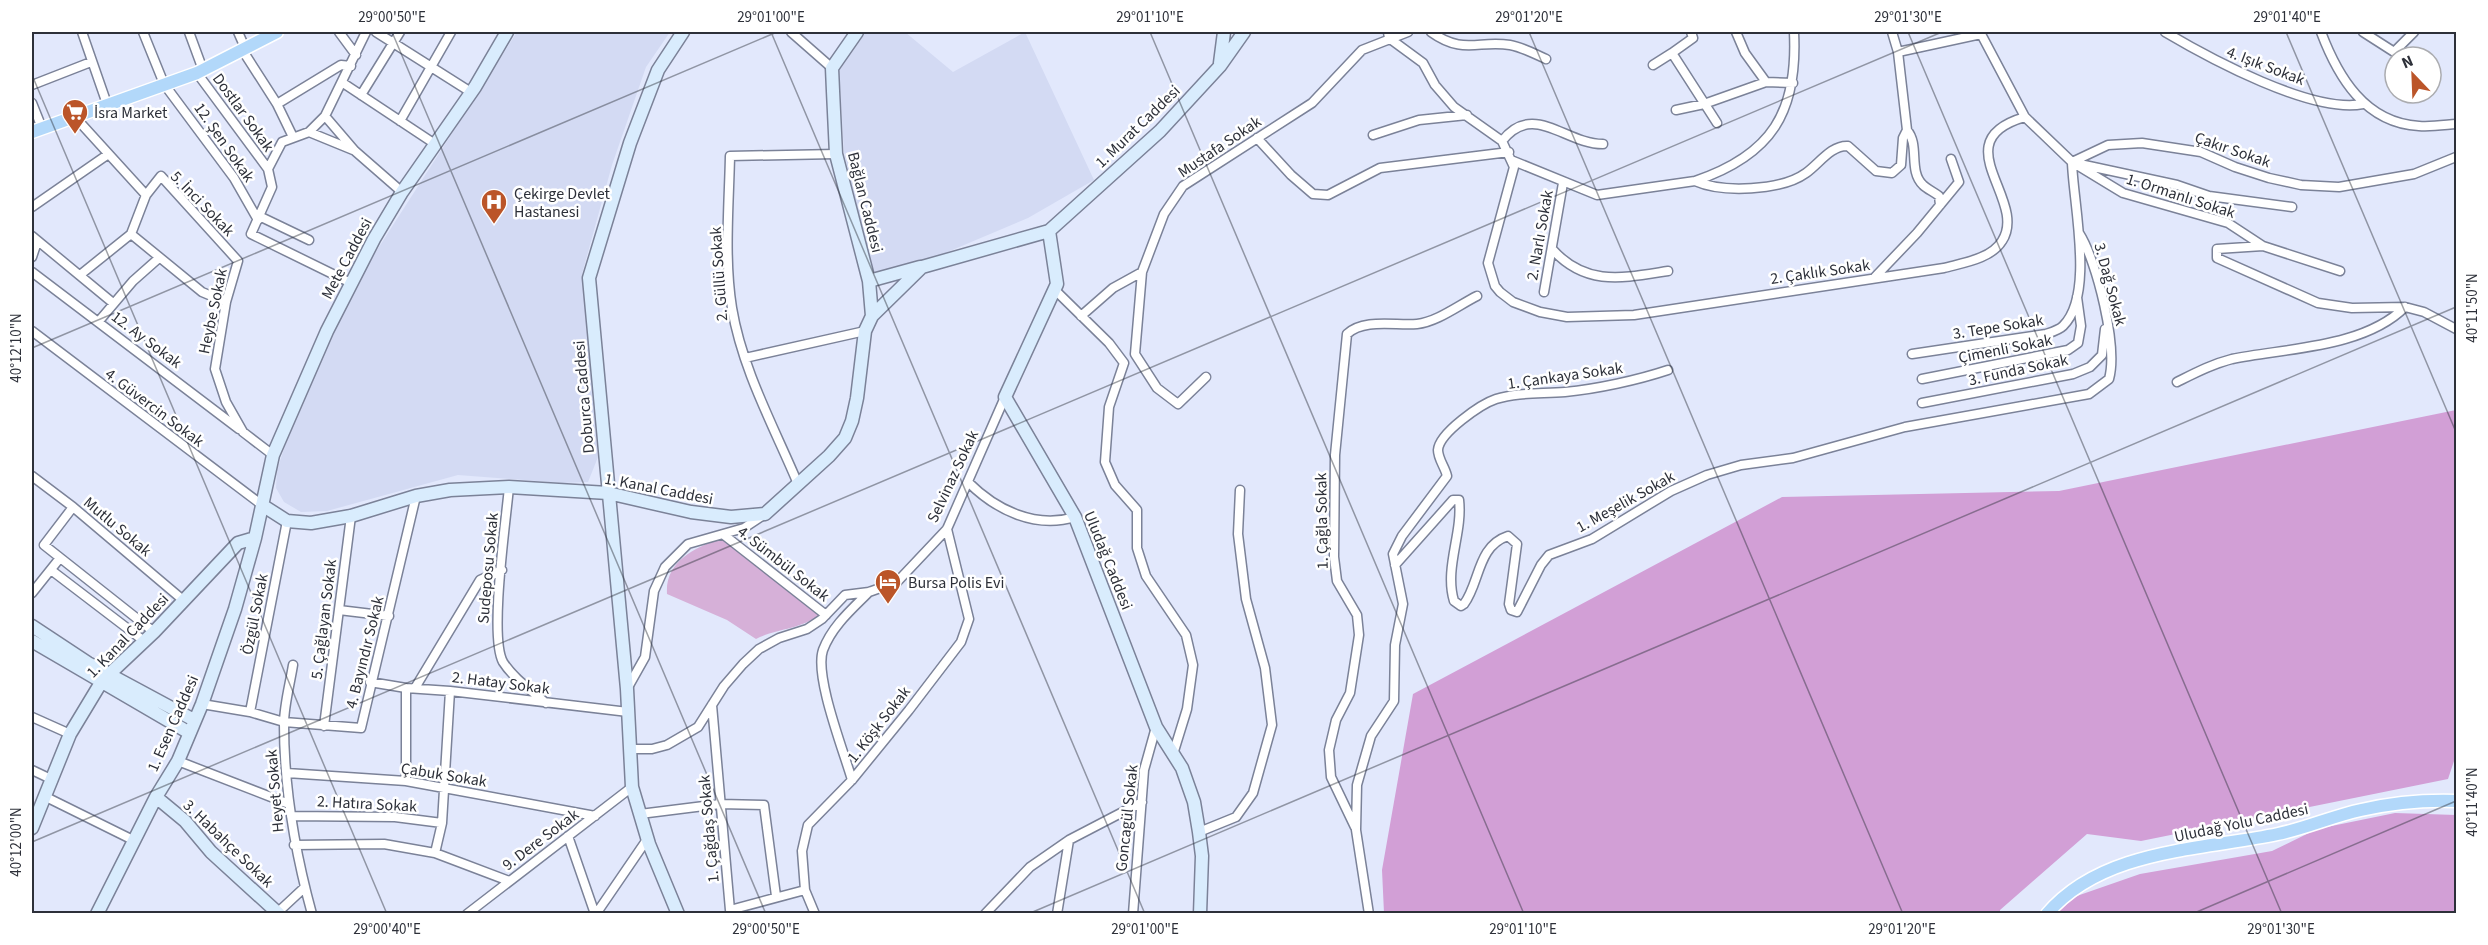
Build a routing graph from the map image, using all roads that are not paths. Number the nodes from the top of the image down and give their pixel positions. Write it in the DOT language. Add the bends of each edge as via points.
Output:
graph roads {
  1 [pos="82,32"];
  2 [pos="143,32"];
  3 [pos="189,32"];
  4 [pos="238,32"];
  5 [pos="277,32"];
  6 [pos="339,32"];
  7 [pos="366,32"];
  8 [pos="376,32"];
  9 [pos="400,32"];
  10 [pos="451,32"];
  11 [pos="507,32"];
  12 [pos="682,32"];
  13 [pos="791,32"];
  14 [pos="857,32"];
  15 [pos="1224,32"];
  16 [pos="1244,32"];
  17 [pos="1408,32"];
  18 [pos="1431,32"];
  19 [pos="1691,32"];
  20 [pos="1736,32"];
  21 [pos="1794,32"];
  22 [pos="1892,32"];
  23 [pos="2165,32"];
  24 [pos="2321,32"];
  25 [pos="2363,32"];
  26 [pos="2414,32"];
  27 [pos="1980,33"];
  28 [pos="1389,34"];
  29 [pos="393,43"];
  30 [pos="2384,45"];
  31 [pos="2405,45"];
  32 [pos="244,50"];
  33 [pos="1672,52"];
  34 [pos="1898,52"];
  35 [pos="356,55"];
  36 [pos="1546,59"];
  37 [pos="91,62"];
  38 [pos="1653,65"];
  39 [pos="351,66"];
  40 [pos="1220,66"];
  41 [pos="432,67"];
  42 [pos="832,68"];
  43 [pos="200,71"];
  44 [pos="1766,82"];
  45 [pos="343,83"];
  46 [pos="1793,83"];
  47 [pos="164,84"];
  48 [pos="32,85"];
  49 [pos="466,89"];
  50 [pos="361,95"];
  51 [pos="32,103"];
  52 [pos="107,104"];
  53 [pos="277,104"];
  54 [pos="1704,104"];
  55 [pos="2362,104"];
  56 [pos="1676,110"];
  57 [pos="1467,115"];
  58 [pos="325,116"];
  59 [pos="75,117"];
  60 [pos="2025,117"];
  61 [pos="400,121"];
  62 [pos="1717,123"];
  63 [pos="2457,124"];
  64 [pos="37,130"];
  65 [pos="1907,130"];
  66 [pos="309,132"];
  67 [pos="1373,135"];
  68 [pos="294,137"];
  69 [pos="1257,138"];
  70 [pos="1502,141"];
  71 [pos="435,144"];
  72 [pos="1603,144"];
  73 [pos="355,151"];
  74 [pos="836,154"];
  75 [pos="107,155"];
  76 [pos="1510,156"];
  77 [pos="2457,157"];
  78 [pos="1951,159"];
  79 [pos="2072,162"];
  80 [pos="268,170"];
  81 [pos="1695,181"];
  82 [pos="1563,183"];
  83 [pos="402,192"];
  84 [pos="146,195"];
  85 [pos="1940,205"];
  86 [pos="32,207"];
  87 [pos="2292,207"];
  88 [pos="259,218"];
  89 [pos="1049,231"];
  90 [pos="2079,233"];
  91 [pos="131,234"];
  92 [pos="34,239"];
  93 [pos="309,240"];
  94 [pos="2263,246"];
  95 [pos="1552,249"];
  96 [pos="32,257"];
  97 [pos="159,258"];
  98 [pos="238,261"];
  99 [pos="922,267"];
  100 [pos="2340,271"];
  101 [pos="32,272"];
  102 [pos="1142,272"];
  103 [pos="1668,272"];
  104 [pos="80,275"];
  105 [pos="1874,278"];
  106 [pos="869,280"];
  107 [pos="351,283"];
  108 [pos="1055,290"];
  109 [pos="1544,292"];
  110 [pos="2077,294"];
  111 [pos="1477,296"];
  112 [pos="226,302"];
  113 [pos="113,303"];
  114 [pos="2105,306"];
  115 [pos="2405,307"];
  116 [pos="872,316"];
  117 [pos="1081,316"];
  118 [pos="99,321"];
  119 [pos="2457,329"];
  120 [pos="32,331"];
  121 [pos="865,331"];
  122 [pos="1135,354"];
  123 [pos="1912,354"];
  124 [pos="745,358"];
  125 [pos="1124,363"];
  126 [pos="1668,370"];
  127 [pos="1206,377"];
  128 [pos="1922,379"];
  129 [pos="2109,379"];
  130 [pos="2177,382"];
  131 [pos="1005,397"];
  132 [pos="1922,404"];
  133 [pos="243,432"];
  134 [pos="273,455"];
  135 [pos="32,476"];
  136 [pos="968,482"];
  137 [pos="798,484"];
  138 [pos="509,487"];
  139 [pos="1240,490"];
  140 [pos="608,493"];
  141 [pos="416,496"];
  142 [pos="262,505"];
  143 [pos="73,507"];
  144 [pos="765,514"];
  145 [pos="351,516"];
  146 [pos="1075,517"];
  147 [pos="259,522"];
  148 [pos="287,522"];
  149 [pos="947,529"];
  150 [pos="724,535"];
  151 [pos="255,538"];
  152 [pos="60,558"];
  153 [pos="1395,565"];
  154 [pos="51,570"];
  155 [pos="502,570"];
  156 [pos="869,592"];
  157 [pos="32,593"];
  158 [pos="183,600"];
  159 [pos="339,610"];
  160 [pos="826,615"];
  161 [pos="389,616"];
  162 [pos="32,626"];
  163 [pos="154,632"];
  164 [pos="32,641"];
  165 [pos="144,641"];
  166 [pos="293,665"];
  167 [pos="105,677"];
  168 [pos="370,682"];
  169 [pos="410,688"];
  170 [pos="627,689"];
  171 [pos="450,691"];
  172 [pos="546,703"];
  173 [pos="202,704"];
  174 [pos="712,704"];
  175 [pos="250,712"];
  176 [pos="628,712"];
  177 [pos="32,717"];
  178 [pos="194,720"];
  179 [pos="284,722"];
  180 [pos="324,726"];
  181 [pos="1156,727"];
  182 [pos="188,732"];
  183 [pos="70,734"];
  184 [pos="630,749"];
  185 [pos="1174,751"];
  186 [pos="177,761"];
  187 [pos="32,770"];
  188 [pos="287,773"];
  189 [pos="53,780"];
  190 [pos="852,780"];
  191 [pos="406,782"];
  192 [pos="445,788"];
  193 [pos="632,788"];
  194 [pos="156,797"];
  195 [pos="40,800"];
  196 [pos="2457,801"];
  197 [pos="1142,802"];
  198 [pos="290,804"];
  199 [pos="720,804"];
  200 [pos="640,814"];
  201 [pos="291,816"];
  202 [pos="595,816"];
  203 [pos="442,824"];
  204 [pos="32,828"];
  205 [pos="1356,830"];
  206 [pos="1199,832"];
  207 [pos="568,837"];
  208 [pos="648,838"];
  209 [pos="1069,840"];
  210 [pos="135,841"];
  211 [pos="294,845"];
  212 [pos="435,853"];
  213 [pos="509,881"];
  214 [pos="305,887"];
  215 [pos="805,890"];
  216 [pos="776,896"];
  217 [pos="278,913"];
  218 [pos="97,914"];
  219 [pos="312,914"];
  220 [pos="467,914"];
  221 [pos="596,914"];
  222 [pos="678,914"];
  223 [pos="815,914"];
  224 [pos="985,914"];
  225 [pos="1058,914"];
  226 [pos="1133,914"];
  227 [pos="1200,914"];
  228 [pos="1369,914"];
  229 [pos="2047,914"];
  1 -- 37 [label="street"];
  2 -- 47 [label="street, 12. Şen Sokak"];
  3 -- 43 [label="street, Dostlar Sokak"];
  4 -- 32 [label="street"];
  5 -- 32 [label="main road"];
  6 -- 35 [label="street"];
  7 -- 35 [label="street"];
  8 -- 29 [label="street"];
  9 -- 29 [label="street"];
  10 -- 41 [label="street"];
  11 -- 71 [label="main road, Mete Caddesi"];
  12 -- 140 [label="main road, Doburca Caddesi" via="658,70 630,143 589,278"];
  13 -- 42 [label="street"];
  14 -- 42 [label="main road"];
  15 -- 40 [label="main road"];
  16 -- 40 [label="main road, 1. Murat Caddesi"];
  17 -- 28 [label="street, Mustafa Sokak"];
  18 -- 36 [label="street" via="1446,42 1476,47 1510,45"];
  19 -- 33 [label="street" via="1693,38"];
  20 -- 44 [label="street" via="1745,53"];
  21 -- 46 [label="street"];
  22 -- 34 [label="street"];
  23 -- 55 [label="street, 4. Işık Sokak" via="2244,75 2340,105"];
  24 -- 55 [label="street" via="2334,63"];
  25 -- 30 [label="street"];
  26 -- 31 [label="street"];
  27 -- 34 [label="street"];
  27 -- 60 [label="street, 1. Ormanlı Sokak"];
  28 -- 57 [label="street" via="1423,63 1435,85 1454,107"];
  28 -- 69 [label="street, Mustafa Sokak" via="1362,50 1312,103"];
  29 -- 41 [label="street"];
  29 -- 50 [label="street"];
  32 -- 43 [label="main road"];
  32 -- 53 [label="street"];
  33 -- 38 [label="street"];
  33 -- 54 [label="street"];
  34 -- 65 [label="street"];
  35 -- 39 [label="street"];
  37 -- 48 [label="street"];
  37 -- 52 [label="street"];
  39 -- 45 [label="street"];
  39 -- 53 [label="street" via="341,65"];
  40 -- 89 [label="main road, 1. Murat Caddesi" via="1160,130"];
  41 -- 49 [label="street"];
  41 -- 61 [label="street"];
  42 -- 74 [label="main road, Bağlan Caddesi"];
  43 -- 47 [label="main road"];
  43 -- 80 [label="street, Dostlar Sokak"];
  44 -- 46 [label="street"];
  44 -- 54 [label="street"];
  45 -- 50 [label="street"];
  45 -- 58 [label="street"];
  46 -- 81 [label="street" via="1780,122 1749,156 1720,173"];
  47 -- 52 [label="main road"];
  47 -- 88 [label="street, 12. Şen Sokak"];
  50 -- 61 [label="street"];
  51 -- 64 [label="street"];
  52 -- 59 [label="main road"];
  53 -- 68 [label="street"];
  54 -- 56 [label="street"];
  54 -- 62 [label="street"];
  55 -- 63 [label="street" via="2384,117 2417,126"];
  57 -- 67 [label="street" via="1419,120"];
  57 -- 70 [label="street"];
  58 -- 66 [label="street"];
  58 -- 73 [label="street"];
  59 -- 64 [label="main road"];
  59 -- 75 [label="street"];
  60 -- 79 [label="street, 1. Ormanlı Sokak"];
  60 -- 105 [label="street, 2. Çaklık Sokak" via="2004,123 1993,134 1989,151 1990,171 2007,215 2002,242 1984,256 1944,268"];
  61 -- 71 [label="street"];
  65 -- 81 [label="street" via="1901,165 1892,173 1876,171 1848,146 1843,146 1778,187 1707,187"];
  65 -- 85 [label="street" via="1921,184 1939,196"];
  66 -- 68 [label="street"];
  66 -- 73 [label="street"];
  68 -- 80 [label="street" via="282,142"];
  69 -- 76 [label="street" via="1313,194 1328,195 1380,168"];
  69 -- 102 [label="street, Mustafa Sokak" via="1183,186 1164,214"];
  70 -- 72 [label="street" via="1522,123 1559,129 1591,144"];
  70 -- 76 [label="street"];
  71 -- 83 [label="main road, Mete Caddesi"];
  73 -- 83 [label="street"];
  74 -- 106 [label="main road, Bağlan Caddesi"];
  74 -- 124 [label="street, 2. Güllü Sokak" via="730,156 728,235 732,307"];
  75 -- 84 [label="street"];
  75 -- 86 [label="street"];
  76 -- 82 [label="street"];
  76 -- 105 [label="street, 2. Çaklık Sokak" via="1514,167 1488,263 1495,286 1513,302 1540,312 1567,317 1634,315"];
  77 -- 79 [label="street, Çakır Sokak" via="2414,174 2339,186 2301,185 2269,178 2201,152 2142,143 2108,145"];
  78 -- 85 [label="street" via="1959,182"];
  79 -- 87 [label="street" via="2209,196"];
  79 -- 90 [label="street, 3. Tepe Sokak"];
  79 -- 94 [label="street, 1. Ormanlı Sokak" via="2123,193 2228,223"];
  80 -- 88 [label="street" via="272,187"];
  81 -- 82 [label="street" via="1597,195"];
  82 -- 95 [label="street, 2. Narlı Sokak"];
  83 -- 107 [label="main road, Mete Caddesi"];
  84 -- 91 [label="street"];
  84 -- 98 [label="street, 5. İnci Sokak" via="161,176"];
  85 -- 105 [label="street"];
  88 -- 93 [label="street"];
  88 -- 107 [label="street" via="251,234"];
  89 -- 99 [label="main road"];
  89 -- 108 [label="main road"];
  90 -- 110 [label="street, 3. Tepe Sokak" via="2081,264"];
  90 -- 114 [label="street, 3. Dağ Sokak"];
  91 -- 97 [label="street"];
  91 -- 104 [label="street"];
  92 -- 96 [label="street"];
  92 -- 104 [label="street"];
  94 -- 100 [label="street"];
  94 -- 115 [label="street" via="2217,249 2217,258 2318,303 2352,308"];
  95 -- 103 [label="street" via="1566,265 1595,277"];
  95 -- 109 [label="street, 2. Narlı Sokak"];
  97 -- 112 [label="street" via="202,292"];
  97 -- 113 [label="street"];
  98 -- 112 [label="street, Heybe Sokak"];
  99 -- 106 [label="main road"];
  99 -- 116 [label="main road"];
  101 -- 118 [label="street, 12. Ay Sokak"];
  102 -- 117 [label="street" via="1113,288"];
  102 -- 122 [label="street, Mustafa Sokak"];
  104 -- 113 [label="street"];
  106 -- 116 [label="main road, Bağlan Caddesi"];
  107 -- 134 [label="main road, Mete Caddesi"];
  108 -- 117 [label="street"];
  108 -- 131 [label="main road"];
  110 -- 123 [label="street, 3. Tepe Sokak" via="2062,328 2046,334"];
  110 -- 128 [label="street, Çimenli Sokak" via="2081,326 2078,343 2068,350"];
  111 -- 205 [label="street, 1. Çağla Sokak" via="1418,324 1362,326 1347,334 1335,455 1334,557 1337,581 1357,615 1359,635 1350,693 1336,720 1329,750 1331,777"];
  112 -- 133 [label="street, Heybe Sokak" via="215,369 226,402"];
  113 -- 118 [label="street"];
  114 -- 129 [label="street, 3. Dağ Sokak" via="2111,349"];
  114 -- 132 [label="street, 3. Funda Sokak" via="2102,355 2090,367 2073,374"];
  115 -- 119 [label="street"];
  115 -- 130 [label="street" via="2393,318 2356,334 2314,346 2217,363"];
  116 -- 121 [label="main road"];
  117 -- 125 [label="street"];
  118 -- 133 [label="street, 12. Ay Sokak"];
  120 -- 142 [label="street, 4. Güvercin Sokak"];
  121 -- 124 [label="street"];
  121 -- 137 [label="main road" via="852,421 844,438"];
  122 -- 125 [label="street"];
  122 -- 127 [label="street" via="1157,388 1178,404"];
  124 -- 137 [label="street, 2. Güllü Sokak"];
  125 -- 185 [label="street" via="1109,407 1105,462 1115,484 1137,510 1137,548 1146,576 1186,635 1191,655 1187,709"];
  126 -- 153 [label="street, 1. Çankaya Sokak" via="1575,391 1496,399 1465,418 1441,443 1438,450 1447,476 1402,536 1393,554"];
  129 -- 153 [label="street, 1. Meşelik Sokak" via="2089,394 1905,427 1786,460 1741,465 1707,475 1671,491 1592,539 1549,555 1517,612 1509,604 1517,544 1508,536 1496,542 1485,555 1464,604 1454,601 1451,579 1459,500 1453,500"];
  131 -- 136 [label="street, Selvinaz Sokak"];
  131 -- 146 [label="main road, Uludağ Caddesi"];
  133 -- 134 [label="street, Heybe Sokak"];
  134 -- 142 [label="main road, Mete Caddesi"];
  135 -- 143 [label="street, Mutlu Sokak"];
  136 -- 146 [label="street" via="986,500 1031,520 1059,522"];
  136 -- 149 [label="street, Selvinaz Sokak"];
  137 -- 144 [label="main road"];
  138 -- 140 [label="main road, 1. Kanal Caddesi"];
  138 -- 141 [label="main road, 1. Kanal Caddesi"];
  138 -- 155 [label="street, Sudeposu Sokak"];
  139 -- 206 [label="street" via="1238,534 1245,599 1265,668 1272,725 1253,793 1236,817"];
  140 -- 144 [label="main road, 1. Kanal Caddesi" via="691,512 731,517"];
  140 -- 170 [label="main road, Doburca Caddesi"];
  141 -- 145 [label="main road, 1. Kanal Caddesi"];
  141 -- 161 [label="street, 4. Bayındır Sokak"];
  142 -- 147 [label="main road, Mete Caddesi"];
  142 -- 148 [label="main road"];
  143 -- 152 [label="street" via="44,545"];
  143 -- 158 [label="street, Mutlu Sokak"];
  144 -- 150 [label="street"];
  145 -- 148 [label="main road, 1. Kanal Caddesi" via="311,523"];
  145 -- 159 [label="street, 5. Çağlayan Sokak"];
  146 -- 181 [label="main road, Uludağ Caddesi"];
  147 -- 148 [label="main road, 1. Kanal Caddesi"];
  147 -- 151 [label="main road"];
  148 -- 175 [label="street, Özgül Sokak"];
  149 -- 156 [label="street, Selvinaz Sokak" via="897,582"];
  149 -- 190 [label="street, 1. Köşk Sokak" via="969,619 961,642"];
  150 -- 160 [label="street, 4. Sümbül Sokak"];
  150 -- 170 [label="street" via="688,544 665,567 654,591 645,657"];
  151 -- 158 [label="main road, 1. Kanal Caddesi" via="238,543"];
  151 -- 173 [label="main road, 1. Esen Caddesi"];
  152 -- 154 [label="street"];
  152 -- 163 [label="street"];
  153 -- 205 [label="street, 1. Çankaya Sokak" via="1403,604 1395,645 1394,701 1371,736 1357,785"];
  154 -- 157 [label="street"];
  154 -- 165 [label="street"];
  155 -- 169 [label="street" via="480,580"];
  155 -- 172 [label="street, Sudeposu Sokak" via="496,632 502,660"];
  156 -- 160 [label="street, Selvinaz Sokak" via="845,595"];
  156 -- 190 [label="street, 1. Köşk Sokak" via="841,620 823,651 821,678"];
  158 -- 163 [label="main road, 1. Kanal Caddesi"];
  159 -- 161 [label="street"];
  159 -- 180 [label="street, 5. Çağlayan Sokak"];
  160 -- 174 [label="street, Selvinaz Sokak" via="807,629 759,649 736,671"];
  161 -- 168 [label="street, 4. Bayındır Sokak"];
  162 -- 167 [label="main road"];
  163 -- 165 [label="main road, 1. Kanal Caddesi"];
  164 -- 167 [label="main road"];
  165 -- 167 [label="main road, 1. Kanal Caddesi"];
  166 -- 179 [label="street, Heyet Sokak"];
  167 -- 178 [label="main road"];
  167 -- 182 [label="main road"];
  167 -- 183 [label="main road, 1. Kanal Caddesi"];
  168 -- 169 [label="street, 2. Hatay Sokak"];
  168 -- 180 [label="street, 4. Bayındır Sokak" via="361,728"];
  169 -- 171 [label="street, 2. Hatay Sokak"];
  169 -- 191 [label="street"];
  170 -- 176 [label="main road, Doburca Caddesi"];
  171 -- 172 [label="street, 2. Hatay Sokak"];
  171 -- 192 [label="street"];
  172 -- 176 [label="street, 2. Hatay Sokak"];
  173 -- 175 [label="street, 4. Bayındır Sokak"];
  173 -- 178 [label="main road, 1. Esen Caddesi"];
  174 -- 184 [label="street, Selvinaz Sokak" via="698,727 680,739 652,749"];
  174 -- 199 [label="street, 1. Çağdaş Sokak"];
  175 -- 179 [label="street, 4. Bayındır Sokak"];
  176 -- 184 [label="main road, Doburca Caddesi"];
  177 -- 183 [label="street"];
  178 -- 182 [label="main road, 1. Esen Caddesi"];
  179 -- 180 [label="street, 4. Bayındır Sokak"];
  179 -- 188 [label="street, Heyet Sokak"];
  181 -- 185 [label="main road, Uludağ Caddesi"];
  181 -- 197 [label="street, Goncagül Sokak" via="1144,770"];
  182 -- 186 [label="main road, 1. Esen Caddesi"];
  183 -- 189 [label="main road, 1. Kanal Caddesi"];
  184 -- 193 [label="main road, Doburca Caddesi"];
  185 -- 206 [label="main road, Uludağ Caddesi" via="1194,802"];
  186 -- 194 [label="main road, 1. Esen Caddesi"];
  186 -- 198 [label="street"];
  187 -- 189 [label="street"];
  188 -- 191 [label="street, Çabuk Sokak"];
  188 -- 198 [label="street, Heyet Sokak"];
  189 -- 195 [label="main road, 1. Kanal Caddesi"];
  190 -- 215 [label="street" via="808,825 802,851"];
  191 -- 192 [label="street, Çabuk Sokak"];
  192 -- 202 [label="street, Çabuk Sokak"];
  192 -- 203 [label="street"];
  193 -- 200 [label="main road, Doburca Caddesi"];
  193 -- 202 [label="street, 9. Dere Sokak"];
  194 -- 210 [label="main road, 1. Esen Caddesi"];
  194 -- 217 [label="main road, 3. Habahçe Sokak"];
  195 -- 204 [label="main road, 1. Kanal Caddesi"];
  195 -- 210 [label="street"];
  196 -- 229 [label="main road, Uludağ Yolu Caddesi" via="2433,800 2362,809 2280,833 2121,866 2082,883"];
  197 -- 209 [label="street"];
  197 -- 226 [label="street, Goncagül Sokak"];
  198 -- 201 [label="street, Heyet Sokak"];
  199 -- 200 [label="street"];
  199 -- 216 [label="street" via="764,805"];
  199 -- 216 [label="street, 1. Çağdaş Sokak" via="730,910"];
  200 -- 208 [label="main road, Doburca Caddesi"];
  201 -- 203 [label="street, 2. Hatıra Sokak" via="395,817"];
  201 -- 211 [label="street, Heyet Sokak"];
  202 -- 207 [label="street, 9. Dere Sokak"];
  203 -- 212 [label="street"];
  205 -- 228 [label="street, 1. Çankaya Sokak"];
  206 -- 227 [label="main road, Uludağ Caddesi"];
  207 -- 213 [label="street, 9. Dere Sokak"];
  207 -- 221 [label="street"];
  208 -- 221 [label="street"];
  208 -- 222 [label="main road, Doburca Caddesi"];
  209 -- 224 [label="street" via="1030,867"];
  209 -- 225 [label="street"];
  210 -- 218 [label="main road, 1. Esen Caddesi"];
  211 -- 212 [label="street" via="384,844"];
  211 -- 214 [label="street, Heyet Sokak"];
  212 -- 213 [label="street"];
  213 -- 220 [label="street, 9. Dere Sokak"];
  214 -- 217 [label="street"];
  214 -- 219 [label="street, Heyet Sokak"];
  215 -- 216 [label="street, 1. Çağdaş Sokak"];
  215 -- 223 [label="street"];
}
